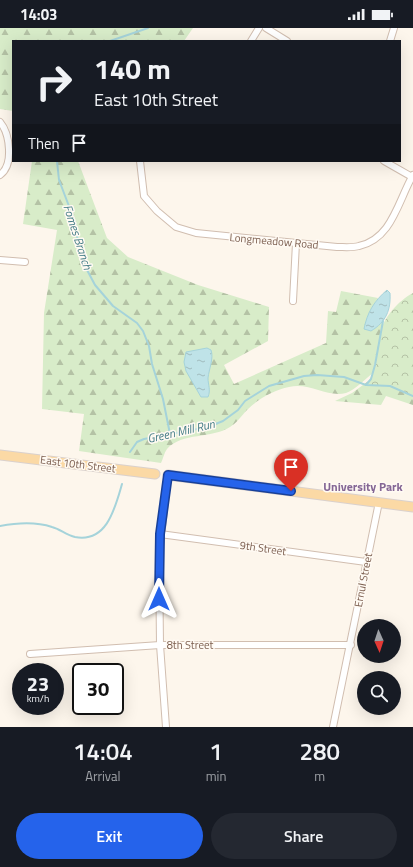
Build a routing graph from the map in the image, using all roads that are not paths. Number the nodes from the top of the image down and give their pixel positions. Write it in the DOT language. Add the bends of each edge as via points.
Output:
graph roads {
  1 [pos="259,28"];
  2 [pos="266,28"];
  3 [pos="394,28"];
  4 [pos="252,40"];
  5 [pos="286,40"];
  6 [pos="390,40"];
  7 [pos="0,122"];
  8 [pos="140,162"];
  9 [pos="386,162"];
  10 [pos="0,175"];
  11 [pos="412,176"];
  12 [pos="296,243"];
  13 [pos="0,260"];
  14 [pos="25,262"];
  15 [pos="293,301"];
  16 [pos="0,455"];
  17 [pos="155,474"];
  18 [pos="168,475"];
  19 [pos="379,502"];
  20 [pos="413,507"];
  21 [pos="160,534"];
  22 [pos="366,562"];
  23 [pos="351,644"];
  24 [pos="160,645"];
  25 [pos="30,654"];
  26 [pos="166,727"];
  27 [pos="333,727"];
  1 -- 4 [label="street"];
  2 -- 5 [label="street"];
  3 -- 6 [label="street"];
  7 -- 10 [label="street" via="10,143 8,160"];
  8 -- 12 [label="street, Longmeadow Road" via="144,196 176,227 196,234"];
  9 -- 11 [label="street"];
  11 -- 12 [label="street, Longmeadow Road" via="382,235 371,242 358,247"];
  12 -- 15 [label="street"];
  13 -- 14 [label="street"];
  16 -- 17 [label="main road, East 10th Street"];
  18 -- 19 [label="main road"];
  18 -- 21 [label="street"];
  19 -- 20 [label="main road"];
  19 -- 22 [label="street, Ernul Street"];
  21 -- 22 [label="street, 9th Street"];
  21 -- 24 [label="street"];
  22 -- 23 [label="street, Ernul Street"];
  23 -- 24 [label="street, 8th Street"];
  23 -- 27 [label="street, Ernul Street"];
  24 -- 25 [label="street, 8th Street"];
  24 -- 26 [label="street"];
}
